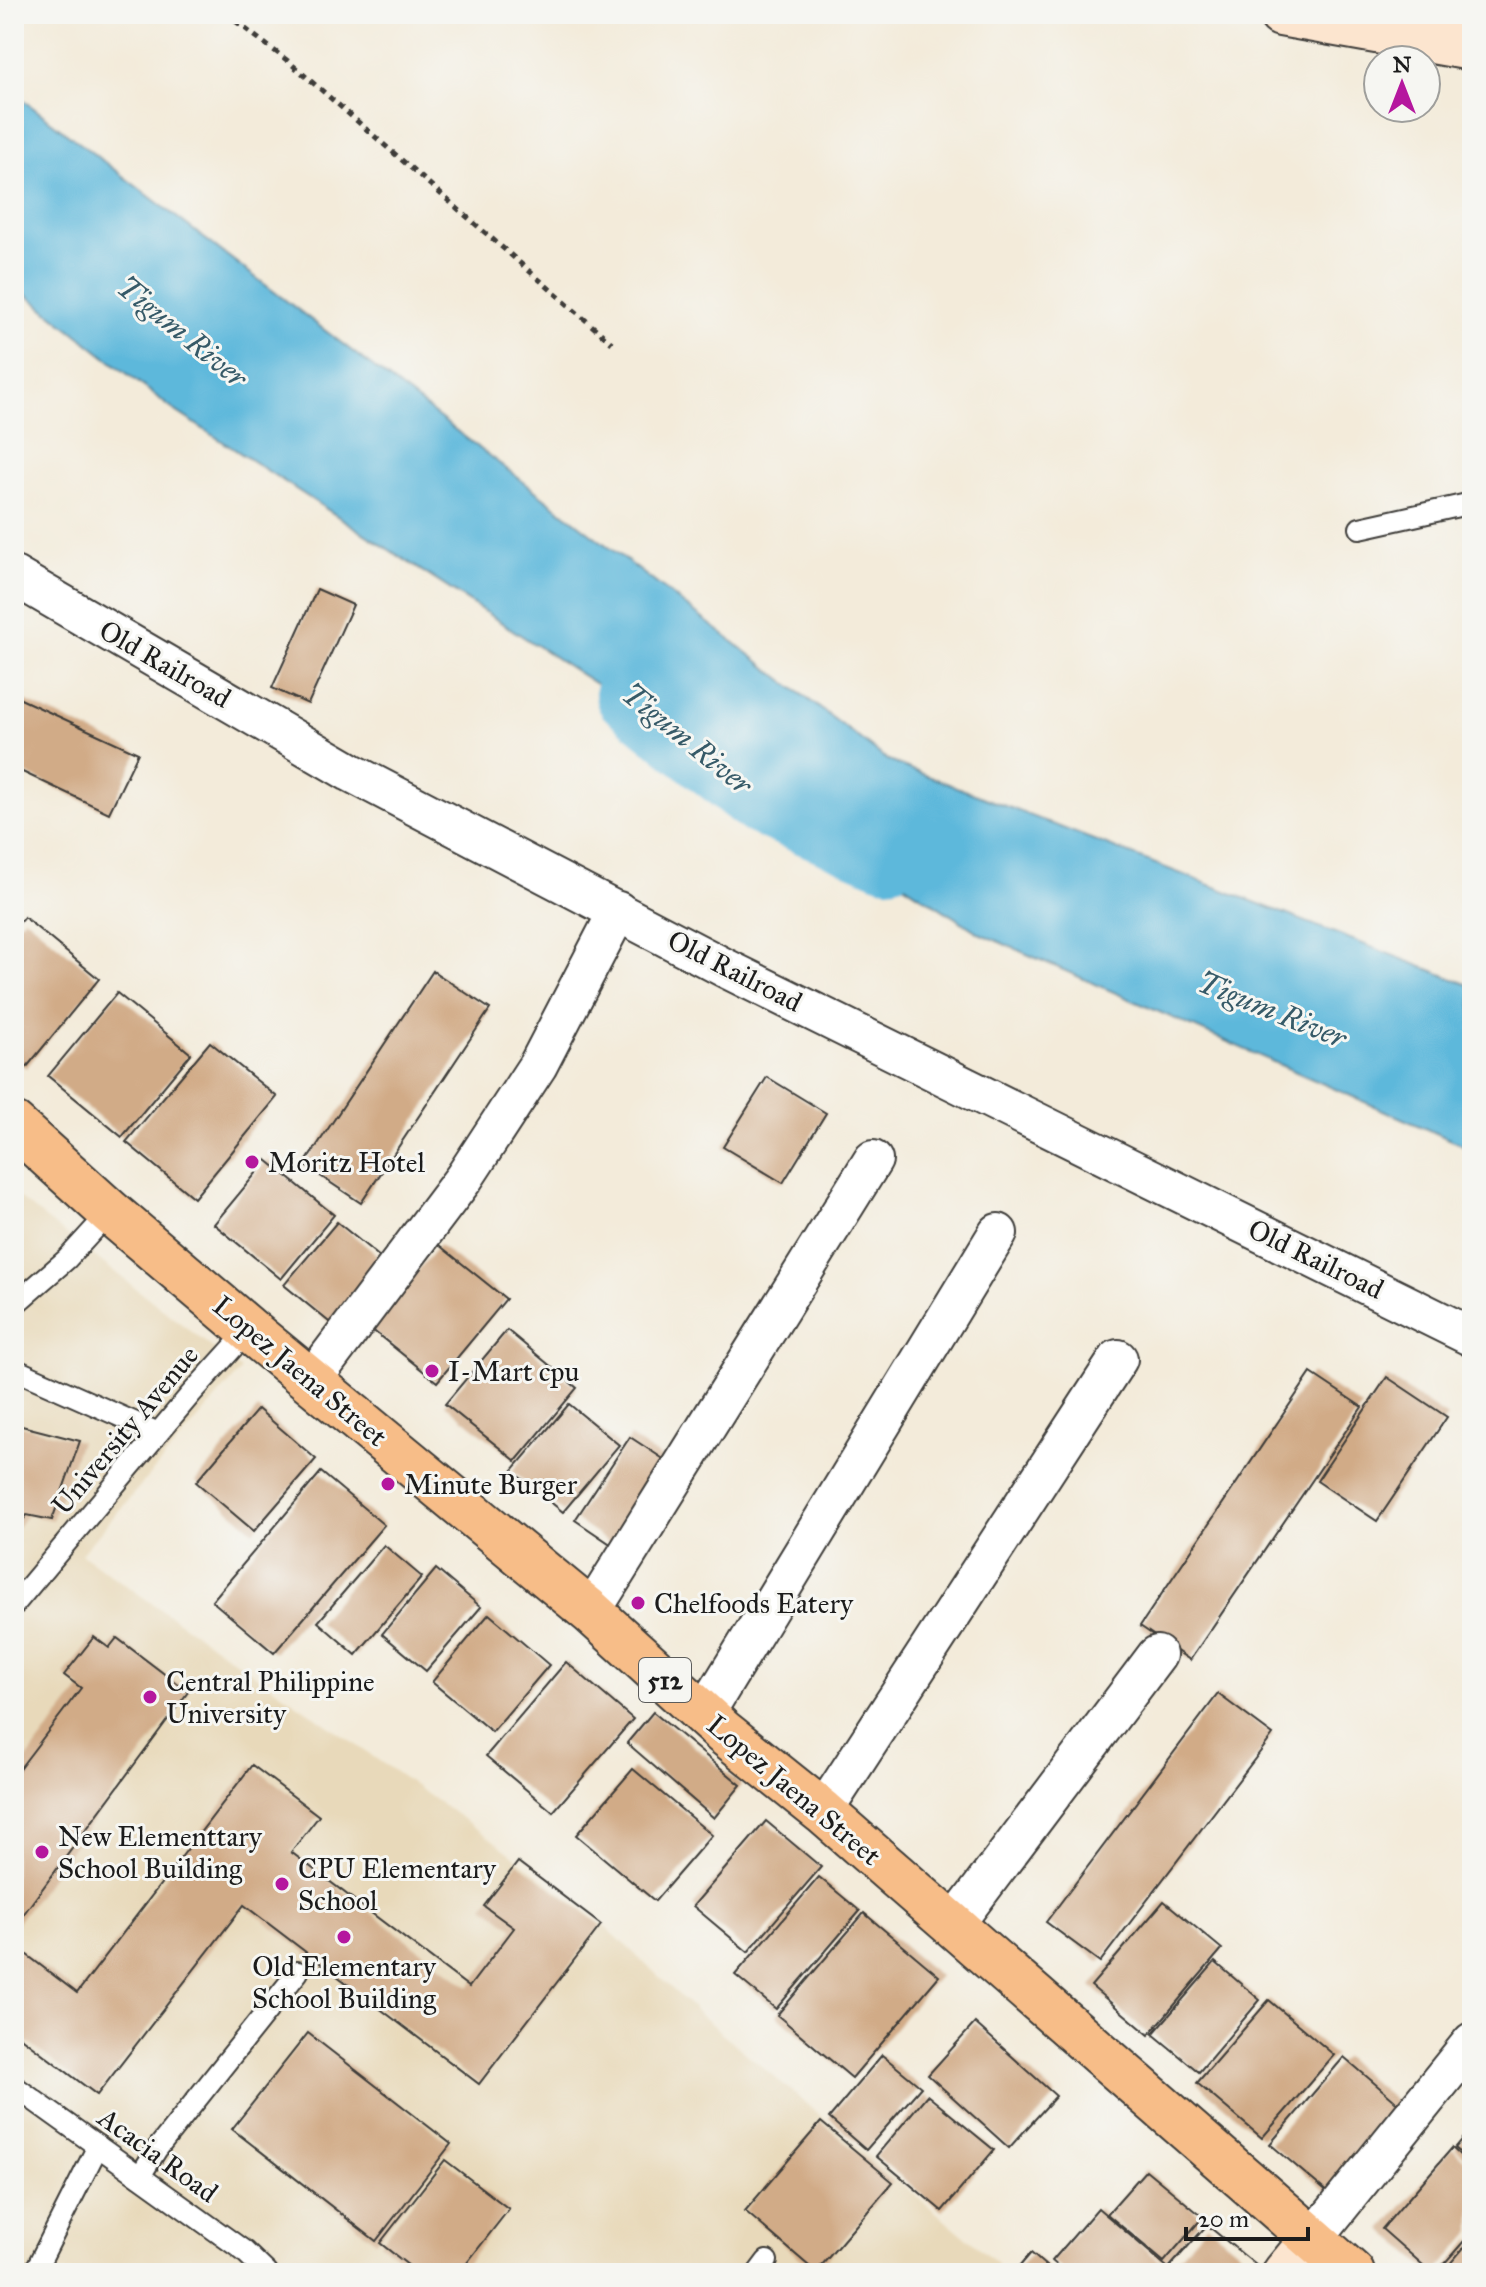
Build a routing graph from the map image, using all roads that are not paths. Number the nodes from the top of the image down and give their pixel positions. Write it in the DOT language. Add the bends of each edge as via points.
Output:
graph roads {
  1 [pos="1281,14"];
  2 [pos="1472,48"];
  3 [pos="1472,503"];
  4 [pos="1360,528"];
  5 [pos="14,576"];
  6 [pos="618,911"];
  7 [pos="14,1125"];
  8 [pos="873,1160"];
  9 [pos="110,1212"];
  10 [pos="998,1233"];
  11 [pos="14,1305"];
  12 [pos="249,1330"];
  13 [pos="1472,1337"];
  14 [pos="1118,1359"];
  15 [pos="14,1369"];
  16 [pos="311,1381"];
  17 [pos="158,1433"];
  18 [pos="14,1605"];
  19 [pos="591,1612"];
  20 [pos="1157,1655"];
  21 [pos="704,1715"];
  22 [pos="823,1812"];
  23 [pos="953,1926"];
  24 [pos="298,1972"];
  25 [pos="1472,2042"];
  26 [pos="14,2086"];
  27 [pos="98,2146"];
  28 [pos="140,2176"];
  29 [pos="1313,2239"];
  30 [pos="34,2273"];
  31 [pos="267,2273"];
  32 [pos="1285,2273"];
  33 [pos="1352,2273"];
  1 -- 2 [label="street"];
  3 -- 4 [label="lane"];
  5 -- 6 [label="street, Old Railroad" via="350,772"];
  6 -- 13 [label="street, Old Railroad"];
  6 -- 16 [label="street" via="538,1065 464,1178"];
  7 -- 9 [label="main road, Lopez Jaena Street / 512"];
  8 -- 19 [label="street"];
  9 -- 11 [label="lane"];
  9 -- 12 [label="main road, Lopez Jaena Street / 512"];
  10 -- 21 [label="street"];
  12 -- 16 [label="main road, Lopez Jaena Street / 512"];
  12 -- 17 [label="lane, University Avenue"];
  14 -- 22 [label="street"];
  15 -- 17 [label="lane"];
  16 -- 19 [label="main road, Lopez Jaena Street / 512"];
  17 -- 18 [label="lane, University Avenue"];
  19 -- 21 [label="main road, Lopez Jaena Street / 512"];
  20 -- 23 [label="street"];
  21 -- 22 [label="main road, Lopez Jaena Street / 512"];
  22 -- 23 [label="main road, Lopez Jaena Street / 512"];
  23 -- 29 [label="main road, Lopez Jaena Street / 512"];
  24 -- 28 [label="lane"];
  25 -- 29 [label="street"];
  26 -- 27 [label="lane, Acacia Road"];
  27 -- 28 [label="lane, Acacia Road"];
  27 -- 30 [label="lane"];
  28 -- 31 [label="lane, Acacia Road"];
  29 -- 32 [label="street"];
  29 -- 33 [label="main road, Lopez Jaena Street / 512"];
}
